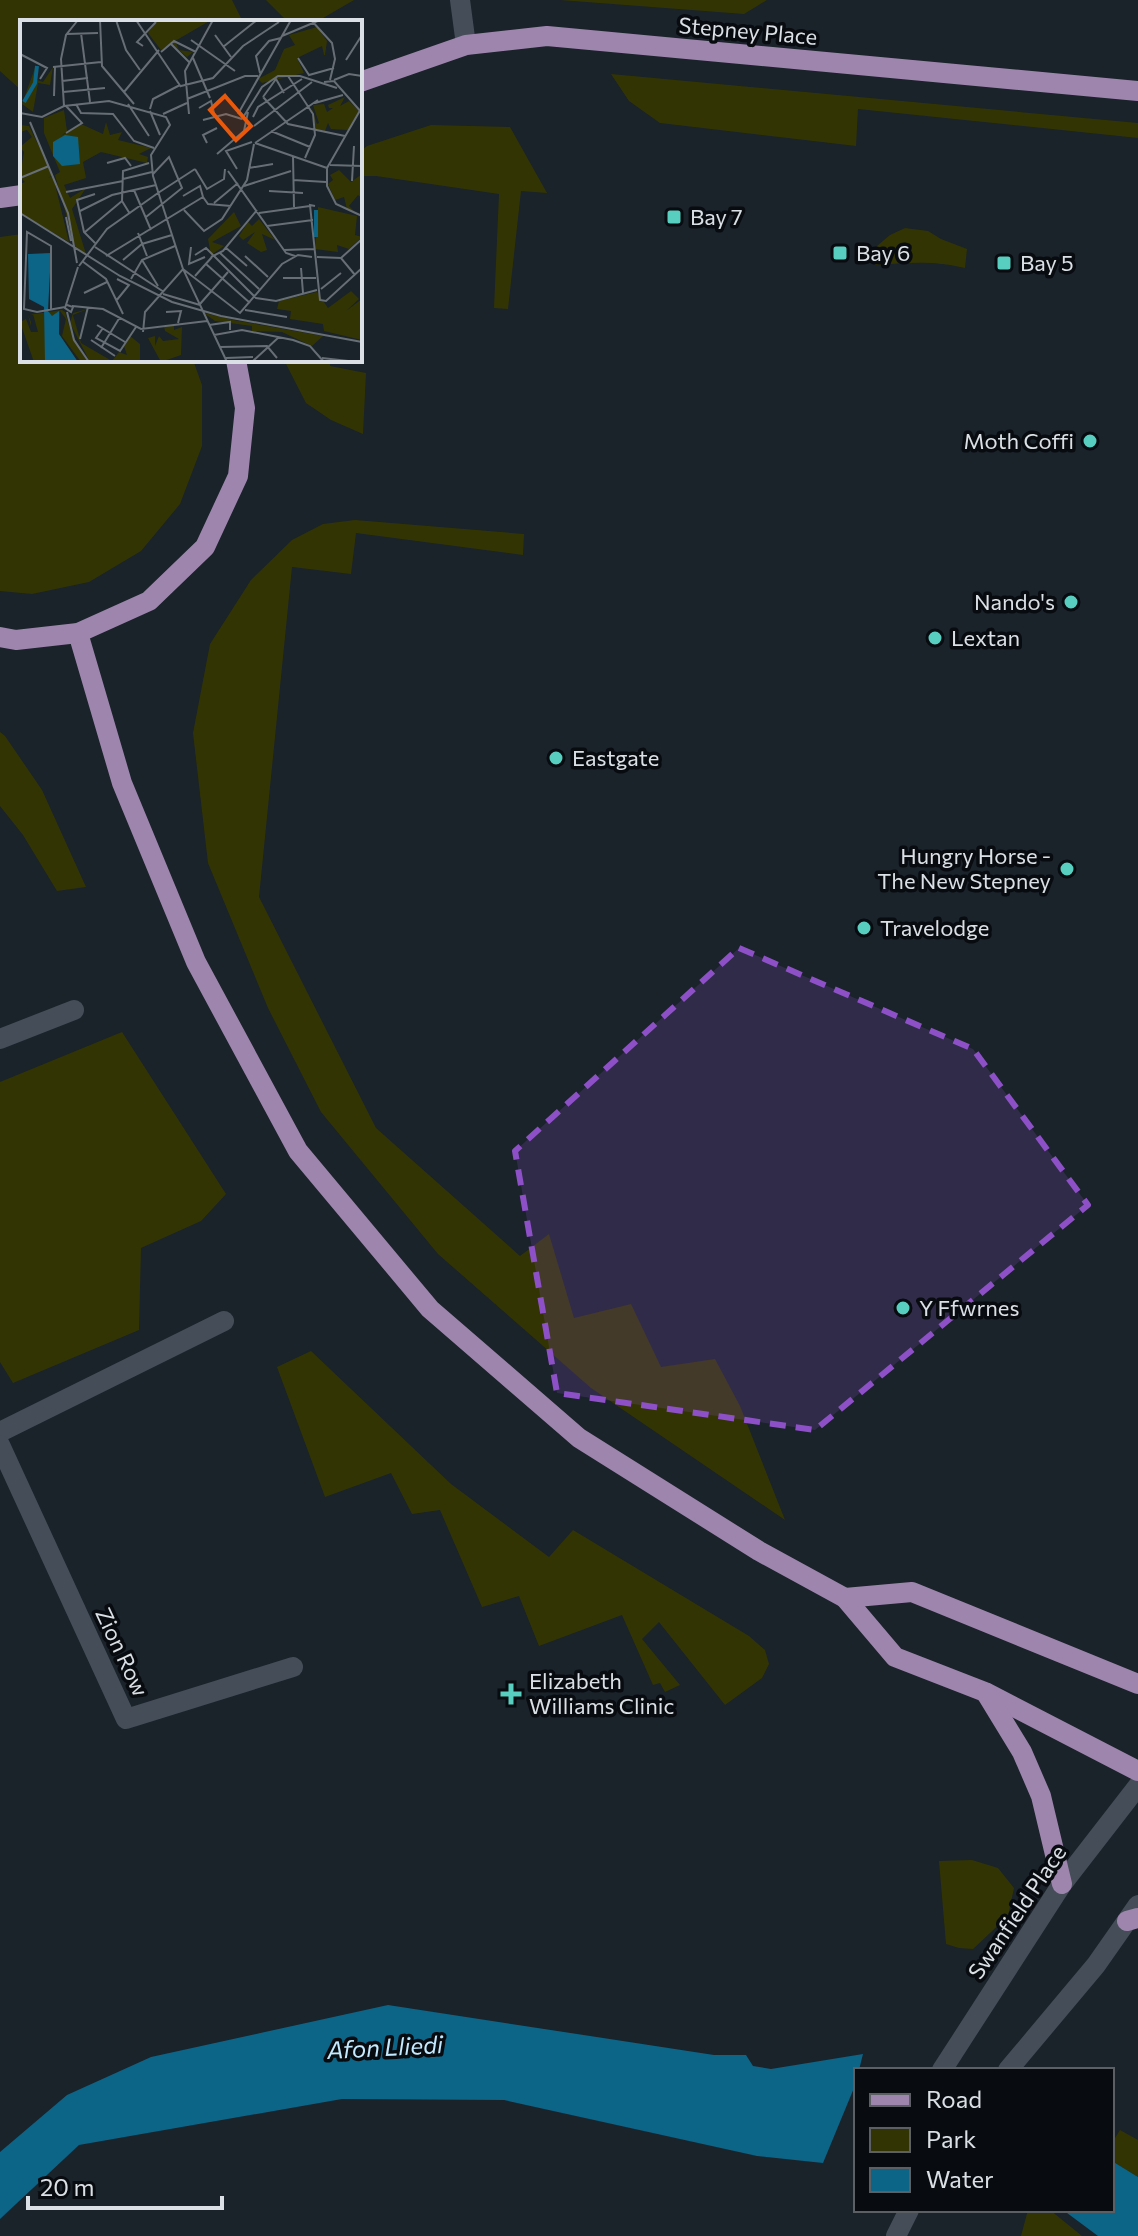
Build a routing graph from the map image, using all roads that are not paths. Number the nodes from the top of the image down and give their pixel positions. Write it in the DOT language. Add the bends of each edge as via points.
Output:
graph roads {
  1 [pos="460,0"];
  2 [pos="466,45"];
  3 [pos="362,81"];
  4 [pos="1138,91"];
  5 [pos="20,195"];
  6 [pos="0,198"];
  7 [pos="236,362"];
  8 [pos="78,633"];
  9 [pos="0,637"];
  10 [pos="74,1010"];
  11 [pos="0,1039"];
  12 [pos="224,1321"];
  13 [pos="0,1432"];
  14 [pos="0,1445"];
  15 [pos="845,1598"];
  16 [pos="293,1667"];
  17 [pos="1138,1684"];
  18 [pos="985,1692"];
  19 [pos="1138,1771"];
  20 [pos="1138,1786"];
  21 [pos="1062,1884"];
  22 [pos="1134,1915"];
  23 [pos="943,2068"];
  24 [pos="1010,2068"];
  25 [pos="908,2212"];
  26 [pos="896,2236"];
  1 -- 2 [label="street"];
  2 -- 3 [label="main road, Stepney Place"];
  2 -- 4 [label="main road, Stepney Place" via="547,36"];
  5 -- 6 [label="main road"];
  7 -- 8 [label="main road" via="245,408 238,476 205,547 149,601"];
  8 -- 9 [label="main road"];
  8 -- 15 [label="main road" via="122,783 190,948 298,1151 430,1309 579,1438 759,1551"];
  10 -- 11 [label="street"];
  12 -- 13 [label="street"];
  14 -- 16 [label="street, Zion Row" via="126,1719"];
  15 -- 17 [label="main road" via="912,1592"];
  15 -- 18 [label="main road" via="895,1657"];
  18 -- 19 [label="main road"];
  18 -- 21 [label="main road" via="1022,1752 1041,1796"];
  20 -- 21 [label="street, Swanfield Place"];
  21 -- 23 [label="street, Swanfield Place"];
  22 -- 24 [label="street"];
  25 -- 26 [label="street"];
}
